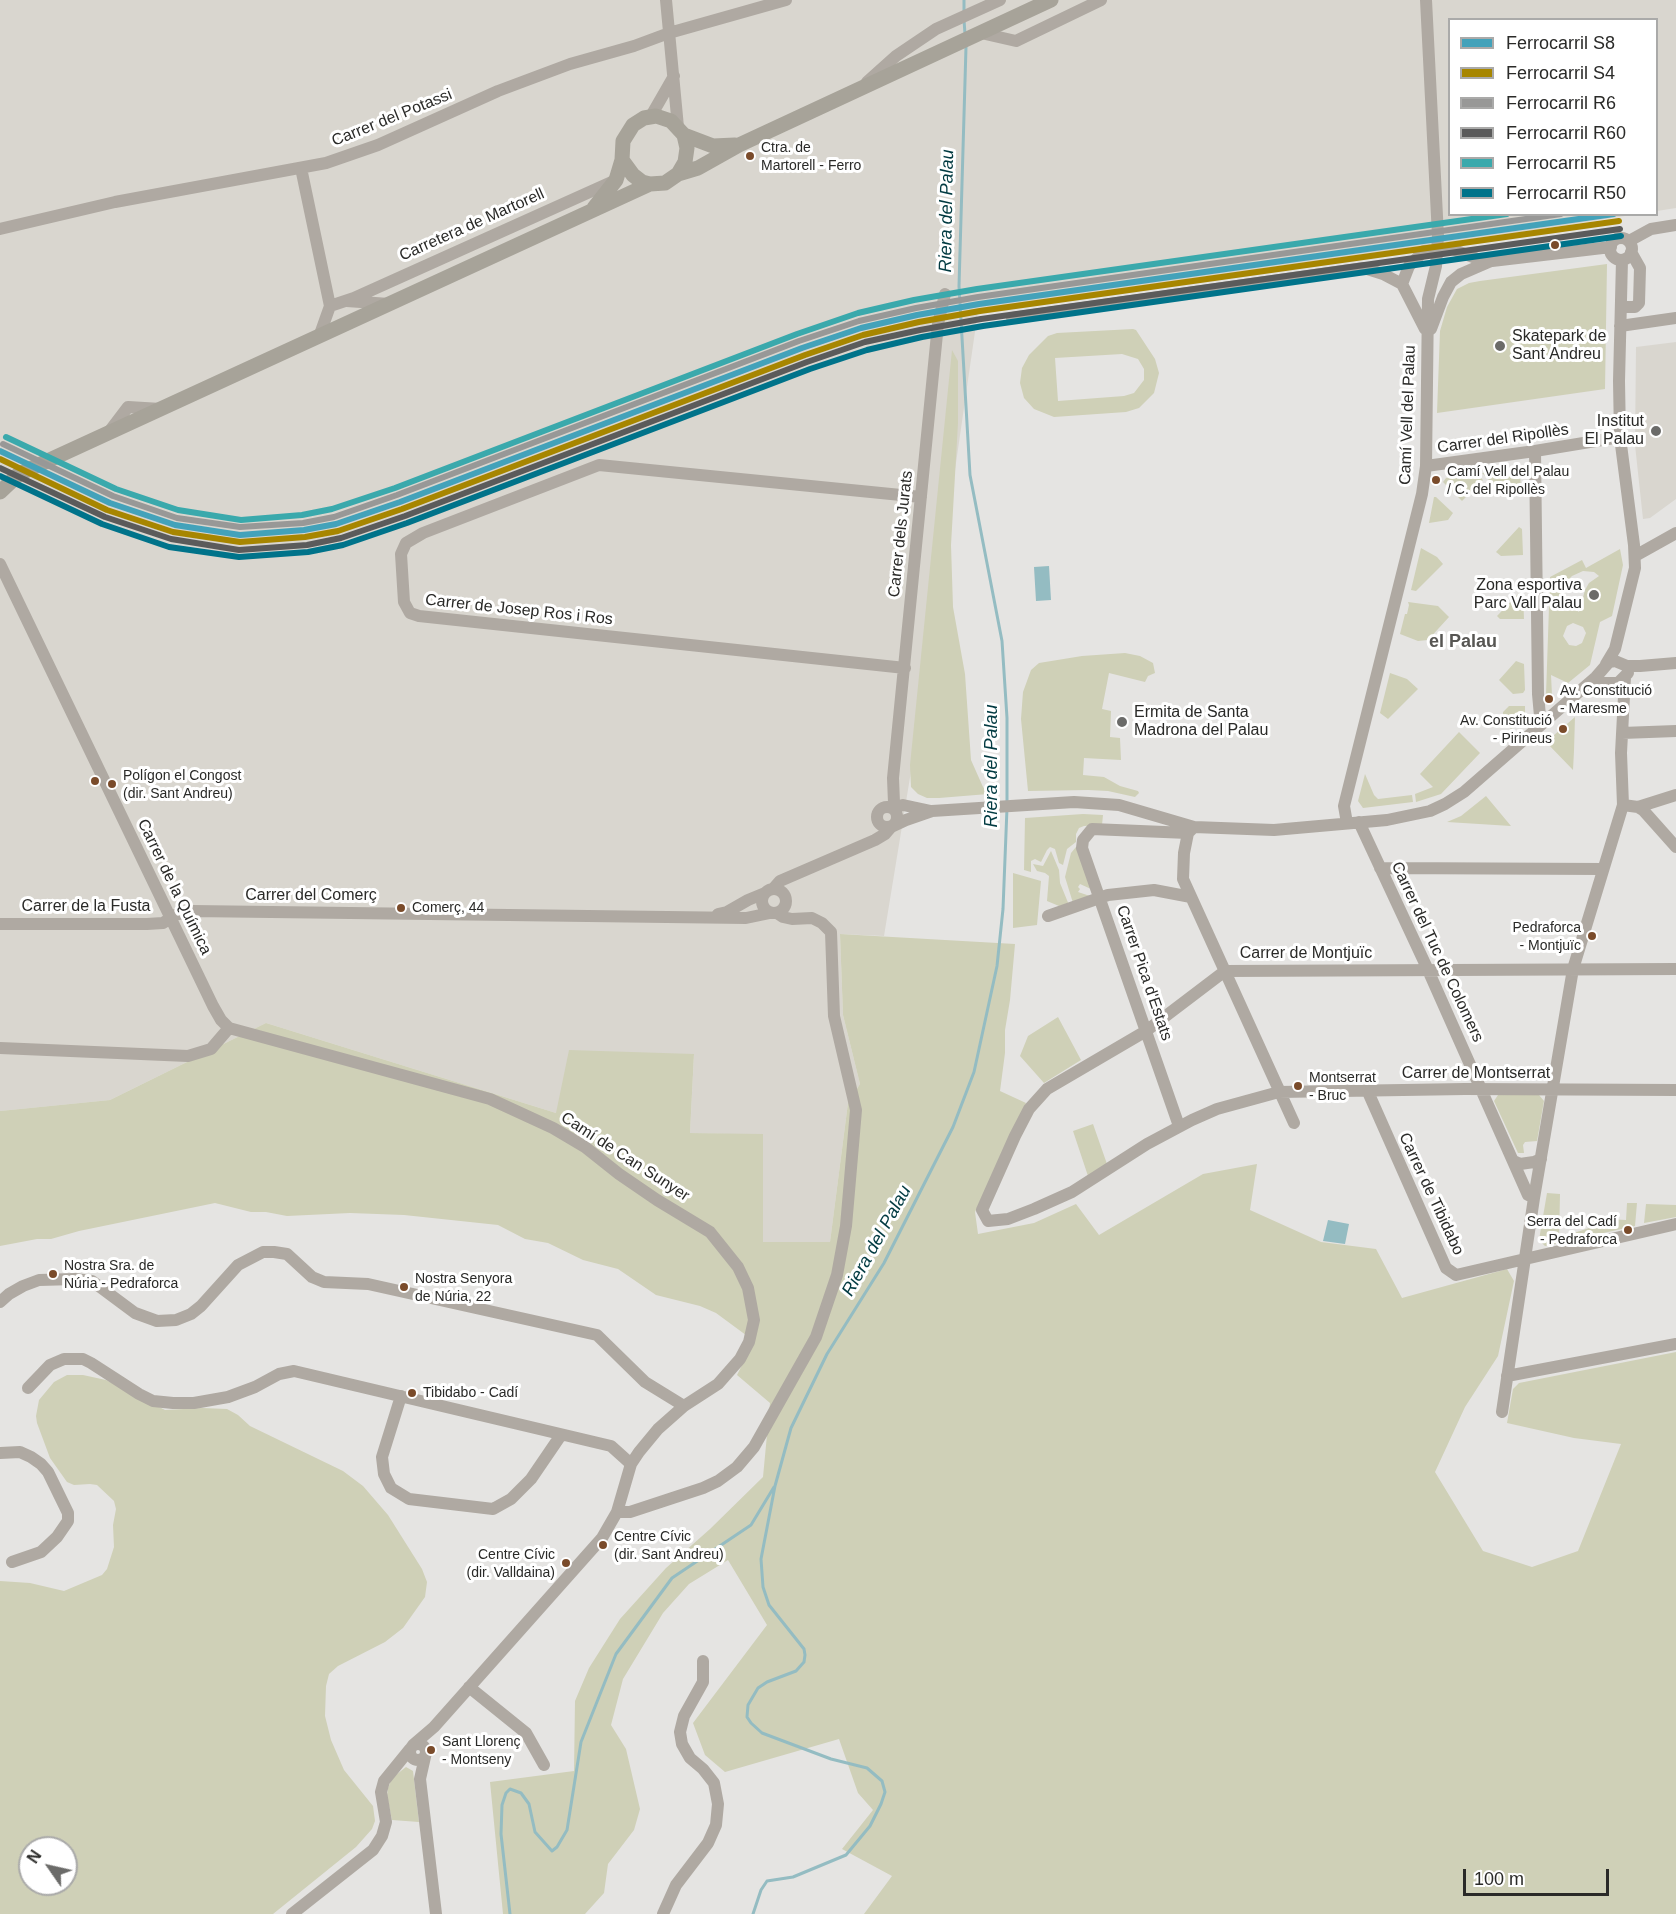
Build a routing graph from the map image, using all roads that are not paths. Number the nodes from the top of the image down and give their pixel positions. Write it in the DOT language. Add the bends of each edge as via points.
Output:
graph roads {
  1 [pos="666,0"];
  2 [pos="786,0"];
  3 [pos="1051,0"];
  4 [pos="1101,0"];
  5 [pos="1426,0"];
  6 [pos="994,1"];
  7 [pos="669,33"];
  8 [pos="981,33"];
  9 [pos="674,76"];
  10 [pos="861,87"];
  11 [pos="651,116"];
  12 [pos="681,131"];
  13 [pos="739,145"];
  14 [pos="622,160"];
  15 [pos="300,168"];
  16 [pos="678,174"];
  17 [pos="616,180"];
  18 [pos="650,184"];
  19 [pos="590,212"];
  20 [pos="1676,225"];
  21 [pos="0,229"];
  22 [pos="1611,248"];
  23 [pos="1628,251"];
  24 [pos="1492,261"];
  25 [pos="1402,284"];
  26 [pos="945,294"];
  27 [pos="344,301"];
  28 [pos="391,304"];
  29 [pos="330,306"];
  30 [pos="1621,307"];
  31 [pos="1012,318"];
  32 [pos="1676,318"];
  33 [pos="1620,326"];
  34 [pos="1428,335"];
  35 [pos="319,337"];
  36 [pos="1620,437"];
  37 [pos="1535,451"];
  38 [pos="1426,466"];
  39 [pos="21,473"];
  40 [pos="0,475"];
  41 [pos="0,492"];
  42 [pos="921,497"];
  43 [pos="1676,533"];
  44 [pos="1635,556"];
  45 [pos="0,564"];
  46 [pos="1615,649"];
  47 [pos="1676,663"];
  48 [pos="1605,665"];
  49 [pos="904,668"];
  50 [pos="1619,674"];
  51 [pos="1584,688"];
  52 [pos="1543,722"];
  53 [pos="1676,731"];
  54 [pos="1622,733"];
  55 [pos="892,778"];
  56 [pos="1676,795"];
  57 [pos="1623,804"];
  58 [pos="1638,807"];
  59 [pos="888,810"];
  60 [pos="932,811"];
  61 [pos="1353,823"];
  62 [pos="891,826"];
  63 [pos="1191,830"];
  64 [pos="1676,847"];
  65 [pos="851,851"];
  66 [pos="1380,868"];
  67 [pos="1603,869"];
  68 [pos="1191,897"];
  69 [pos="1101,898"];
  70 [pos="776,901"];
  71 [pos="1048,915"];
  72 [pos="171,917"];
  73 [pos="704,917"];
  74 [pos="0,924"];
  75 [pos="1574,969"];
  76 [pos="1676,969"];
  77 [pos="1428,970"];
  78 [pos="1225,971"];
  79 [pos="229,1028"];
  80 [pos="1146,1031"];
  81 [pos="0,1048"];
  82 [pos="1481,1089"];
  83 [pos="1553,1090"];
  84 [pos="1676,1090"];
  85 [pos="1279,1092"];
  86 [pos="1368,1092"];
  87 [pos="1294,1123"];
  88 [pos="1179,1126"];
  89 [pos="1541,1159"];
  90 [pos="1514,1164"];
  91 [pos="1534,1193"];
  92 [pos="985,1217"];
  93 [pos="1676,1224"];
  94 [pos="1525,1260"];
  95 [pos="0,1302"];
  96 [pos="1676,1344"];
  97 [pos="1506,1376"];
  98 [pos="28,1388"];
  99 [pos="401,1396"];
  100 [pos="684,1406"];
  101 [pos="1502,1412"];
  102 [pos="561,1435"];
  103 [pos="0,1453"];
  104 [pos="632,1464"];
  105 [pos="617,1512"];
  106 [pos="12,1562"];
  107 [pos="703,1661"];
  108 [pos="469,1687"];
  109 [pos="418,1753"];
  110 [pos="544,1765"];
  111 [pos="292,1914"];
  112 [pos="436,1914"];
  113 [pos="663,1914"];
  1 -- 7 [label="street"];
  2 -- 7 [label="street, Carrer del Potassi"];
  3 -- 8 [label="main road, Carretera de Martorell"];
  4 -- 8 [label="street" via="1016,41"];
  5 -- 34 [label="street, Camí Vell del Palau" via="1438,236 1428,299"];
  6 -- 10 [label="street, Carretera de Martorell" via="936,29 896,56"];
  7 -- 9 [label="street"];
  7 -- 15 [label="street, Carrer del Potassi" via="498,91 378,145"];
  8 -- 10 [label="main road, Carretera de Martorell"];
  9 -- 11 [label="street"];
  9 -- 12 [label="street"];
  10 -- 13 [label="main road, Carretera de Martorell"];
  11 -- 12 [label="main road, Carretera de Martorell" via="666,119"];
  11 -- 14 [label="main road, Carretera de Martorell" via="638,121 626,135"];
  12 -- 13 [label="main road, Carretera de Martorell" via="713,146"];
  12 -- 16 [label="main road" via="686,155"];
  13 -- 16 [label="main road, Carretera de Martorell" via="698,168"];
  14 -- 17 [label="main road, Carretera de Martorell"];
  14 -- 18 [label="main road" via="633,175"];
  15 -- 21 [label="street, Carrer del Potassi" via="126,200"];
  15 -- 29 [label="street"];
  16 -- 18 [label="main road, Carretera de Martorell" via="665,183"];
  17 -- 19 [label="main road, Carretera de Martorell"];
  17 -- 27 [label="street, Carretera de Martorell"];
  18 -- 19 [label="main road, Carretera de Martorell"];
  19 -- 28 [label="main road, Carretera de Martorell"];
  20 -- 23 [label="street" via="1651,229"];
  22 -- 23 [label="street" via="1612,255"];
  22 -- 23 [label="street" via="1619,238"];
  22 -- 24 [label="street"];
  23 -- 30 [label="street"];
  23 -- 30 [label="street" via="1640,268 1639,303 1635,307"];
  24 -- 25 [label="street" via="1452,249 1424,251 1409,266"];
  24 -- 34 [label="street" via="1451,282"];
  25 -- 31 [label="street" via="1364,268"];
  25 -- 34 [label="street"];
  26 -- 42 [label="street, Carrer dels Jurats" via="938,324"];
  27 -- 28 [label="street, Carretera de Martorell"];
  27 -- 29 [label="street, Carretera de Martorell"];
  28 -- 35 [label="main road, Carretera de Martorell"];
  29 -- 35 [label="street"];
  30 -- 33 [label="street"];
  32 -- 33 [label="street"];
  33 -- 36 [label="street"];
  34 -- 38 [label="street, Camí Vell del Palau"];
  35 -- 39 [label="main road, Carretera de Martorell"];
  36 -- 37 [label="street, Carrer del Ripollès"];
  36 -- 44 [label="street"];
  37 -- 38 [label="street, Carrer del Ripollès"];
  37 -- 52 [label="street" via="1538,694"];
  38 -- 61 [label="street, Camí Vell del Palau" via="1345,803"];
  39 -- 40 [label="main road, Carretera de Martorell"];
  39 -- 41 [label="main road, Carretera de Martorell"];
  42 -- 49 [label="street, Carrer dels Jurats"];
  42 -- 49 [label="street, Carrer de Josep Ros i Ros" via="599,465 423,533 406,543 401,554 404,602 410,613 419,616"];
  43 -- 44 [label="street"];
  44 -- 46 [label="street"];
  45 -- 72 [label="street, Carrer de la Química"];
  46 -- 48 [label="street"];
  46 -- 50 [label="street"];
  47 -- 50 [label="street" via="1640,666"];
  48 -- 50 [label="street" via="1612,661"];
  48 -- 50 [label="street" via="1603,677"];
  48 -- 51 [label="street"];
  49 -- 55 [label="street, Carrer dels Jurats"];
  50 -- 51 [label="street"];
  50 -- 54 [label="street" via="1624,695"];
  51 -- 52 [label="street"];
  52 -- 61 [label="street" via="1482,777 1445,804 1387,820"];
  53 -- 54 [label="street"];
  54 -- 57 [label="street"];
  55 -- 59 [label="street, Carrer dels Jurats"];
  55 -- 59 [label="street, Carrer dels Jurats"];
  56 -- 58 [label="street"];
  57 -- 58 [label="street"];
  57 -- 67 [label="street"];
  58 -- 64 [label="street"];
  59 -- 60 [label="street"];
  59 -- 62 [label="street" via="882,826"];
  59 -- 65 [label="street"];
  60 -- 62 [label="street"];
  60 -- 63 [label="street" via="1074,802 1119,805"];
  61 -- 63 [label="street" via="1274,830"];
  61 -- 66 [label="street, Carrer del Tuc de Colomers"];
  62 -- 65 [label="street" via="885,834"];
  63 -- 68 [label="street" via="1184,853 1183,879"];
  63 -- 69 [label="street, Carrer Pica d'Estats" via="1088,832 1082,848"];
  65 -- 70 [label="street" via="796,875"];
  66 -- 67 [label="street"];
  66 -- 77 [label="street, Carrer del Tuc de Colomers"];
  67 -- 75 [label="street"];
  68 -- 69 [label="street" via="1154,890"];
  68 -- 78 [label="street"];
  69 -- 71 [label="street"];
  69 -- 80 [label="street, Carrer Pica d'Estats"];
  70 -- 73 [label="street, Carrer del Comerç" via="748,900 727,912"];
  70 -- 73 [label="street, Carrer del Comerç" via="746,918"];
  70 -- 105 [label="street, Carrer del Comerç" via="783,917 812,918 831,932 834,1016 856,1110 846,1226 837,1275 806,1356 754,1447 737,1467 703,1488 630,1512"];
  72 -- 73 [label="street, Carrer del Comerç" via="203,911"];
  72 -- 74 [label="street, Carrer de la Fusta" via="163,923 147,924"];
  72 -- 79 [label="street, Carrer de la Química" via="213,1006"];
  75 -- 76 [label="street, Carrer de Montjuïc"];
  75 -- 77 [label="street, Carrer de Montjuïc"];
  75 -- 83 [label="street"];
  77 -- 78 [label="street, Carrer de Montjuïc"];
  77 -- 82 [label="street, Carrer del Tuc de Colomers"];
  78 -- 80 [label="street, Carrer de Montjuïc"];
  78 -- 85 [label="street"];
  79 -- 81 [label="street" via="211,1049 188,1056"];
  79 -- 100 [label="street, Camí de Can Sunyer" via="490,1099 553,1128 657,1200 699,1224 738,1267 748,1288 754,1320 740,1359 718,1384"];
  80 -- 88 [label="street, Carrer Pica d'Estats"];
  80 -- 92 [label="street, Carrer de Montjuïc" via="1047,1089 1029,1109 987,1197 982,1210"];
  82 -- 83 [label="street, Carrer de Montserrat"];
  82 -- 86 [label="street, Carrer de Montserrat"];
  82 -- 90 [label="street, Carrer del Tuc de Colomers"];
  83 -- 84 [label="street, Carrer de Montserrat"];
  83 -- 89 [label="street"];
  85 -- 86 [label="street, Carrer de Montserrat"];
  85 -- 87 [label="street"];
  85 -- 88 [label="street, Carrer de Montserrat" via="1217,1109"];
  86 -- 94 [label="street, Carrer de Tibidabo" via="1446,1268 1456,1275"];
  88 -- 92 [label="street, Carrer de Montserrat" via="1072,1192 1008,1219 988,1221"];
  89 -- 90 [label="street"];
  89 -- 91 [label="street"];
  90 -- 91 [label="street, Carrer del Tuc de Colomers" via="1528,1195"];
  91 -- 94 [label="street"];
  93 -- 94 [label="street, Carrer de Tibidabo"];
  94 -- 97 [label="street"];
  95 -- 100 [label="street" via="39,1280 75,1279 92,1281 135,1313 157,1321 176,1320 201,1306 238,1265 262,1252 274,1252 287,1254 312,1277 324,1282 368,1284 597,1335 645,1382"];
  96 -- 97 [label="street"];
  97 -- 101 [label="street"];
  98 -- 99 [label="street" via="50,1365 63,1359 83,1359 153,1401 194,1403 228,1397 294,1371"];
  99 -- 102 [label="street"];
  99 -- 102 [label="street" via="382,1457 391,1488 409,1499 493,1509 511,1499 531,1479"];
  100 -- 104 [label="street" via="658,1429"];
  102 -- 104 [label="street" via="610,1446"];
  103 -- 106 [label="street" via="20,1452 41,1464 68,1514 68,1521 57,1537 41,1552"];
  104 -- 105 [label="street"];
  105 -- 108 [label="street" via="602,1538"];
  107 -- 113 [label="street" via="703,1682 684,1716 680,1732 690,1758 714,1783 716,1825 708,1843 676,1885"];
  108 -- 109 [label="street" via="434,1727"];
  108 -- 110 [label="street" via="526,1734"];
  109 -- 111 [label="street" via="395,1767 384,1781 381,1792 386,1822 373,1850"];
  109 -- 112 [label="street"];
}
